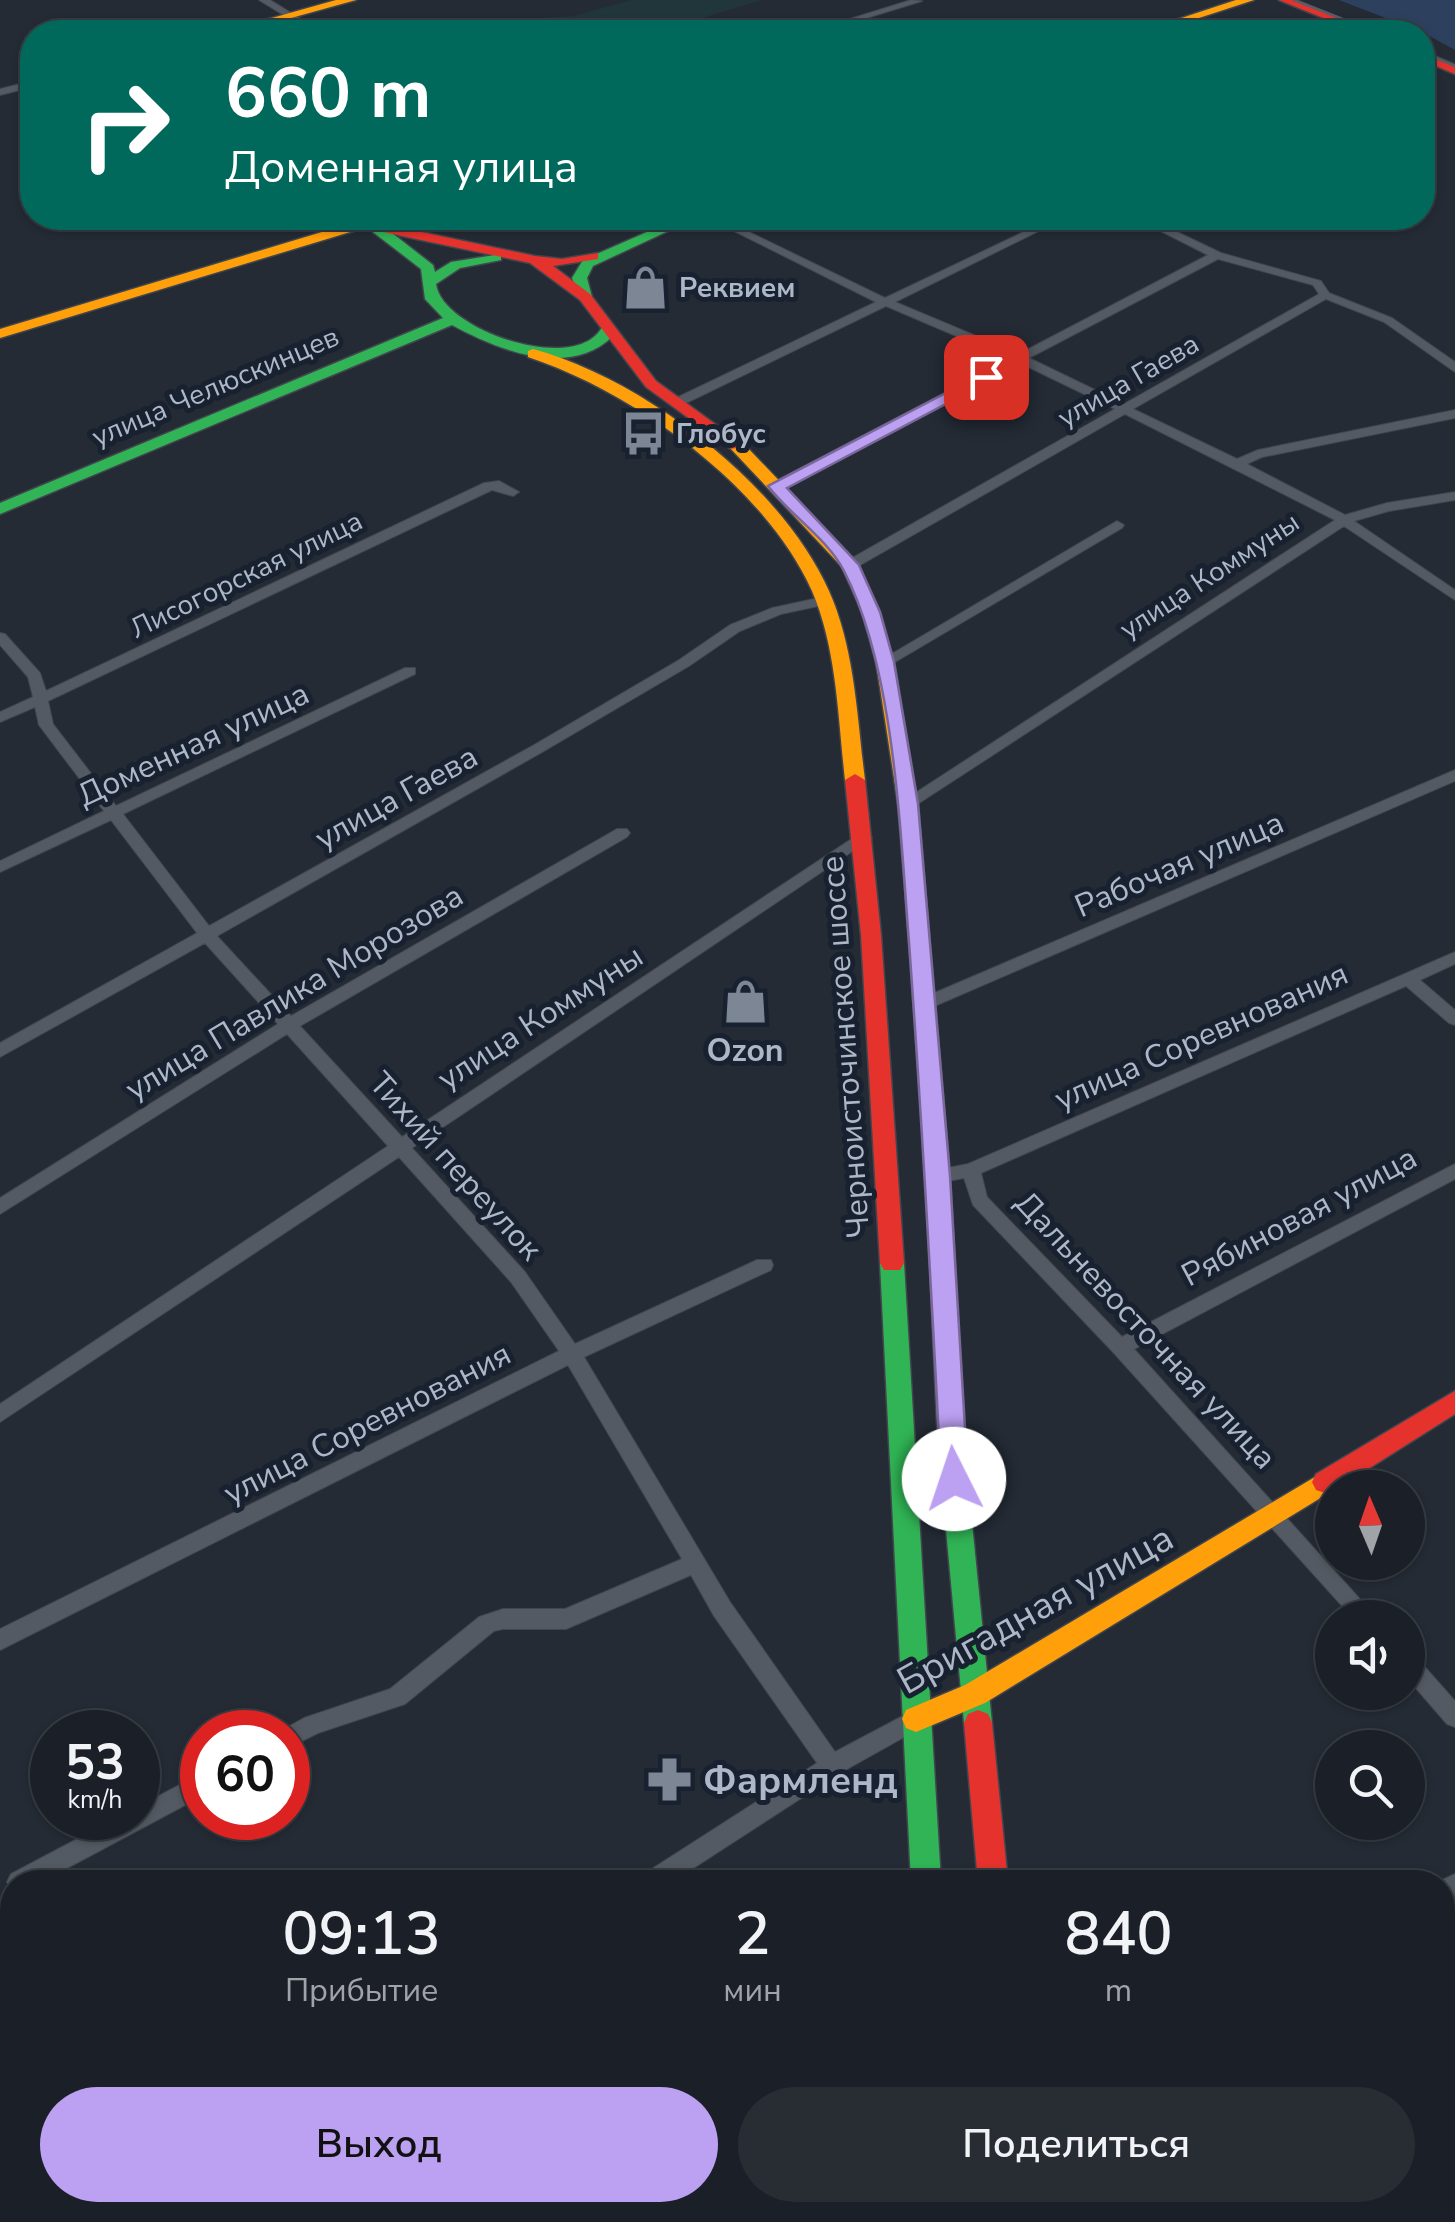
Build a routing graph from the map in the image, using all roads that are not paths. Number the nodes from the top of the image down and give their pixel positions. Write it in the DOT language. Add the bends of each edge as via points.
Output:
graph roads {
  1 [pos="264,0"];
  2 [pos="350,0"];
  3 [pos="917,1"];
  4 [pos="1238,1"];
  5 [pos="1298,2"];
  6 [pos="291,15"];
  7 [pos="272,20"];
  8 [pos="299,20"];
  9 [pos="853,20"];
  10 [pos="1178,20"];
  11 [pos="1340,20"];
  12 [pos="1353,20"];
  13 [pos="340,230"];
  14 [pos="377,230"];
  15 [pos="402,230"];
  16 [pos="660,230"];
  17 [pos="738,230"];
  18 [pos="1036,230"];
  19 [pos="1166,230"];
  20 [pos="635,240"];
  21 [pos="1217,254"];
  22 [pos="526,258"];
  23 [pos="431,281"];
  24 [pos="1325,295"];
  25 [pos="585,296"];
  26 [pos="890,302"];
  27 [pos="453,319"];
  28 [pos="608,328"];
  29 [pos="0,334"];
  30 [pos="533,354"];
  31 [pos="1020,359"];
  32 [pos="1455,368"];
  33 [pos="676,403"];
  34 [pos="1129,410"];
  35 [pos="1455,414"];
  36 [pos="1237,464"];
  37 [pos="776,486"];
  38 [pos="514,492"];
  39 [pos="1455,496"];
  40 [pos="0,509"];
  41 [pos="1344,520"];
  42 [pos="1117,525"];
  43 [pos="850,565"];
  44 [pos="1455,596"];
  45 [pos="823,601"];
  46 [pos="0,637"];
  47 [pos="885,662"];
  48 [pos="410,671"];
  49 [pos="43,698"];
  50 [pos="0,718"];
  51 [pos="1455,774"];
  52 [pos="113,812"];
  53 [pos="886,822"];
  54 [pos="622,833"];
  55 [pos="0,867"];
  56 [pos="207,935"];
  57 [pos="1455,958"];
  58 [pos="1408,978"];
  59 [pos="924,1004"];
  60 [pos="1455,1020"];
  61 [pos="289,1025"];
  62 [pos="0,1051"];
  63 [pos="398,1147"];
  64 [pos="971,1170"];
  65 [pos="1455,1171"];
  66 [pos="938,1176"];
  67 [pos="0,1207"];
  68 [pos="764,1265"];
  69 [pos="1120,1347"];
  70 [pos="572,1354"];
  71 [pos="1455,1401"];
  72 [pos="0,1414"];
  73 [pos="1275,1514"];
  74 [pos="696,1562"];
  75 [pos="1350,1600"];
  76 [pos="0,1640"];
  77 [pos="1425,1683"];
  78 [pos="974,1694"];
  79 [pos="1455,1717"];
  80 [pos="916,1719"];
  81 [pos="310,1726"];
  82 [pos="832,1766"];
  83 [pos="180,1796"];
  84 [pos="42,1870"];
  85 [pos="671,1870"];
  86 [pos="925,1870"];
  87 [pos="992,1870"];
  1 -- 6 [label="street"];
  2 -- 6 [label="main road"];
  3 -- 9 [label="street"];
  4 -- 5 [label="main road"];
  4 -- 10 [label="main road"];
  5 -- 11 [label="main road"];
  5 -- 12 [label="main road"];
  6 -- 7 [label="main road"];
  6 -- 8 [label="street"];
  13 -- 29 [label="main road"];
  14 -- 23 [label="main road" via="423,263"];
  15 -- 22 [label="main road"];
  16 -- 20 [label="main road"];
  17 -- 26 [label="street"];
  18 -- 26 [label="street"];
  19 -- 21 [label="street"];
  20 -- 22 [label="main road" via="578,261"];
  20 -- 25 [label="main road" via="580,270"];
  21 -- 24 [label="street" via="1317,283"];
  21 -- 31 [label="street"];
  22 -- 23 [label="main road" via="466,262"];
  22 -- 25 [label="main road, Черноисточинское шоссе"];
  23 -- 27 [label="main road" via="433,300"];
  24 -- 32 [label="street" via="1388,320"];
  24 -- 34 [label="street, улица Гаева"];
  25 -- 28 [label="main road, Черноисточинское шоссе"];
  26 -- 31 [label="street"];
  26 -- 33 [label="street"];
  27 -- 30 [label="main road, Черноисточинское шоссе"];
  27 -- 40 [label="main road, улица Челюскинцев"];
  28 -- 30 [label="main road" via="587,349"];
  28 -- 33 [label="main road, Черноисточинское шоссе" via="650,384"];
  30 -- 45 [label="main road, Черноисточинское шоссе" via="597,378 701,450 782,534"];
  31 -- 34 [label="street"];
  31 -- 37 [label="street"];
  33 -- 37 [label="main road, Черноисточинское шоссе" via="733,442"];
  34 -- 36 [label="street"];
  34 -- 43 [label="street, улица Гаева"];
  35 -- 36 [label="street" via="1258,454"];
  36 -- 41 [label="street"];
  37 -- 43 [label="main road, Черноисточинское шоссе"];
  38 -- 49 [label="street, Лисогорская улица" via="489,486"];
  39 -- 41 [label="street, улица Коммуны"];
  41 -- 44 [label="street"];
  41 -- 53 [label="street, улица Коммуны"];
  42 -- 47 [label="street"];
  43 -- 47 [label="main road, Черноисточинское шоссе"];
  45 -- 53 [label="main road, Черноисточинское шоссе"];
  45 -- 56 [label="street, улица Гаева" via="735,628"];
  46 -- 49 [label="street, Тихий переулок" via="35,676"];
  47 -- 53 [label="main road, Черноисточинское шоссе"];
  48 -- 52 [label="street, Доменная улица"];
  49 -- 50 [label="street, Лисогорская улица"];
  49 -- 52 [label="street, Тихий переулок" via="46,725"];
  51 -- 59 [label="street, Рабочая улица"];
  52 -- 55 [label="street, Доменная улица"];
  52 -- 56 [label="street, Тихий переулок"];
  53 -- 59 [label="main road, Черноисточинское шоссе"];
  53 -- 63 [label="street, улица Коммуны"];
  53 -- 80 [label="main road, Черноисточинское шоссе" via="888,1173"];
  54 -- 61 [label="street, улица Павлика Морозова"];
  56 -- 61 [label="street, Тихий переулок"];
  56 -- 62 [label="street, улица Гаева"];
  57 -- 58 [label="street, улица Соревнования"];
  58 -- 60 [label="street"];
  58 -- 64 [label="street, улица Соревнования"];
  59 -- 66 [label="main road, Черноисточинское шоссе"];
  61 -- 63 [label="street, Тихий переулок"];
  61 -- 67 [label="street, улица Павлика Морозова"];
  63 -- 70 [label="street, Тихий переулок" via="518,1277"];
  63 -- 72 [label="street, улица Коммуны"];
  64 -- 66 [label="street, улица Соревнования"];
  64 -- 69 [label="street, Дальневосточная улица" via="979,1200"];
  65 -- 69 [label="street, Рябиновая улица"];
  66 -- 78 [label="main road, Черноисточинское шоссе" via="951,1443"];
  68 -- 70 [label="street, улица Соревнования"];
  69 -- 73 [label="street, Дальневосточная улица"];
  70 -- 74 [label="street, Тихий переулок"];
  70 -- 76 [label="street, улица Соревнования"];
  71 -- 73 [label="main road, Бригадная улица"];
  73 -- 75 [label="street, Дальневосточная улица"];
  73 -- 78 [label="main road, Бригадная улица"];
  74 -- 81 [label="street" via="566,1619 486,1624 396,1697"];
  74 -- 82 [label="street, Тихий переулок"];
  77 -- 79 [label="street"];
  78 -- 80 [label="main road, Бригадная улица"];
  78 -- 87 [label="main road, Черноисточинское шоссе"];
  80 -- 82 [label="street, Бригадная улица"];
  80 -- 86 [label="main road, Черноисточинское шоссе"];
  82 -- 85 [label="street, Бригадная улица"];
  83 -- 84 [label="street"];
}
